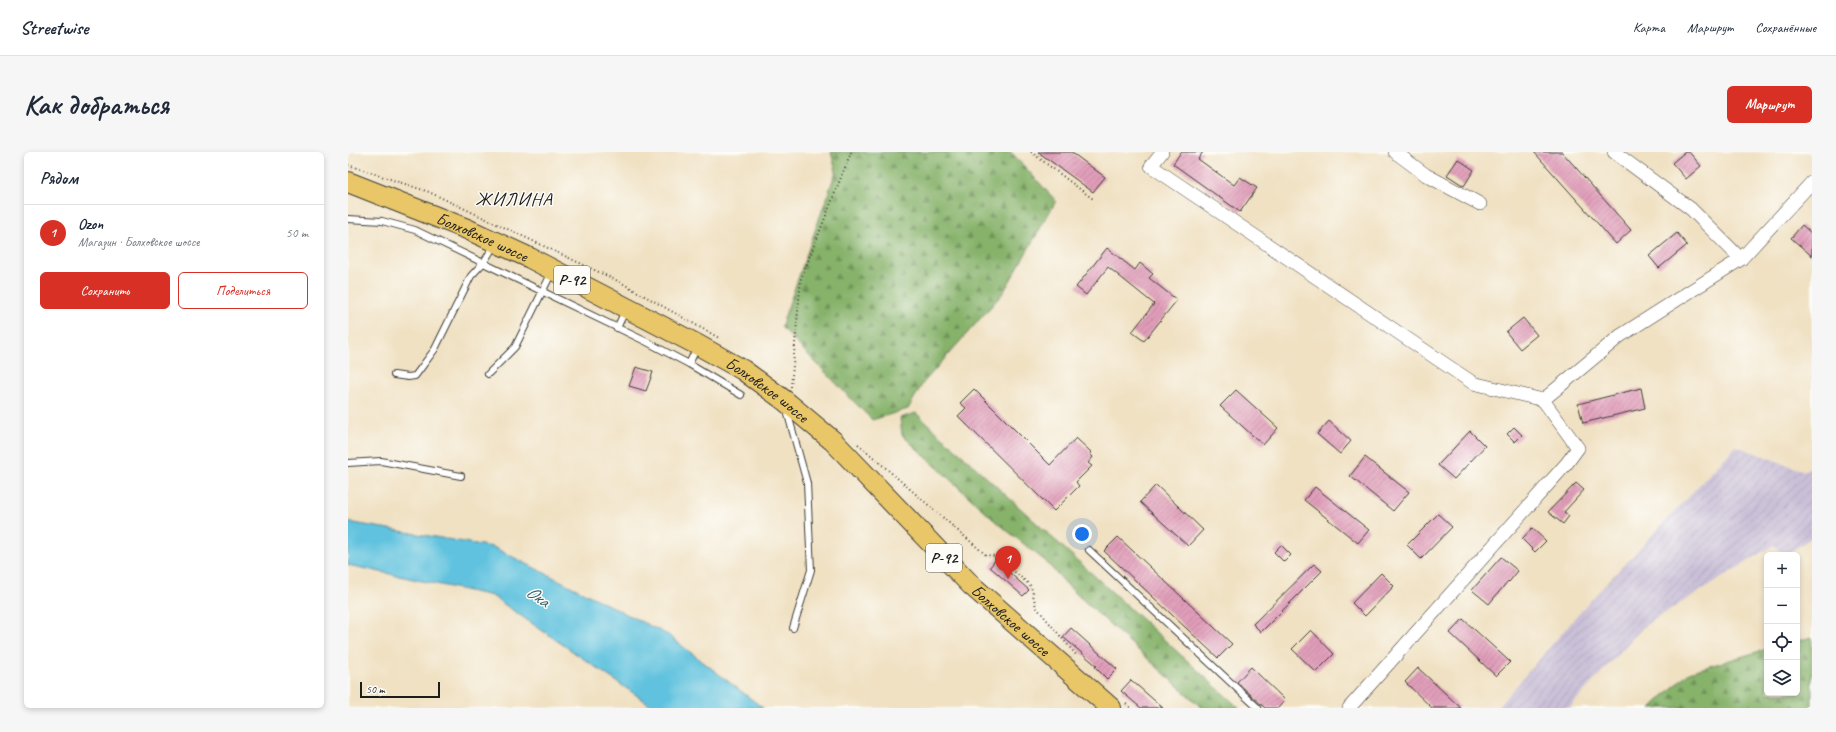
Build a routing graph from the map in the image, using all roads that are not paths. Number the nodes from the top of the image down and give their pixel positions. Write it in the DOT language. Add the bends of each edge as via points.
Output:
graph roads {
  1 [pos="1162,152"];
  2 [pos="1395,152"];
  3 [pos="1614,152"];
  4 [pos="348,182"];
  5 [pos="1812,182"];
  6 [pos="1480,204"];
  7 [pos="348,219"];
  8 [pos="496,242"];
  9 [pos="1741,259"];
  10 [pos="484,262"];
  11 [pos="553,270"];
  12 [pos="542,291"];
  13 [pos="627,308"];
  14 [pos="617,328"];
  15 [pos="698,345"];
  16 [pos="689,364"];
  17 [pos="488,374"];
  18 [pos="394,375"];
  19 [pos="788,394"];
  20 [pos="741,395"];
  21 [pos="1543,400"];
  22 [pos="348,463"];
  23 [pos="461,476"];
  24 [pos="1089,550"];
  25 [pos="793,628"];
  26 [pos="1118,706"];
  27 [pos="1258,708"];
  28 [pos="1349,708"];
  1 -- 21 [label="street" via="1151,166 1473,383"];
  2 -- 6 [label="street" via="1426,175"];
  3 -- 9 [label="street" via="1691,209"];
  4 -- 8 [label="main road, Болховское шоссе / Р-92"];
  5 -- 9 [label="street"];
  7 -- 10 [label="lane" via="382,220 415,230"];
  8 -- 10 [label="lane"];
  8 -- 11 [label="main road, Болховское шоссе / Р-92"];
  9 -- 21 [label="street" via="1620,336"];
  10 -- 12 [label="lane"];
  10 -- 18 [label="lane" via="471,276 435,349 415,376"];
  11 -- 12 [label="lane"];
  11 -- 13 [label="main road, Болховское шоссе / Р-92"];
  12 -- 14 [label="lane"];
  12 -- 17 [label="lane" via="515,347"];
  13 -- 14 [label="lane"];
  13 -- 15 [label="main road, Болховское шоссе / Р-92"];
  14 -- 16 [label="lane"];
  15 -- 16 [label="lane"];
  15 -- 19 [label="main road, Болховское шоссе / Р-92"];
  16 -- 20 [label="lane"];
  19 -- 25 [label="lane" via="807,483 811,570"];
  19 -- 26 [label="main road, Болховское шоссе / Р-92" via="971,585"];
  21 -- 28 [label="street" via="1578,448"];
  22 -- 23 [label="lane" via="381,461"];
  24 -- 27 [label="lane"];
}
